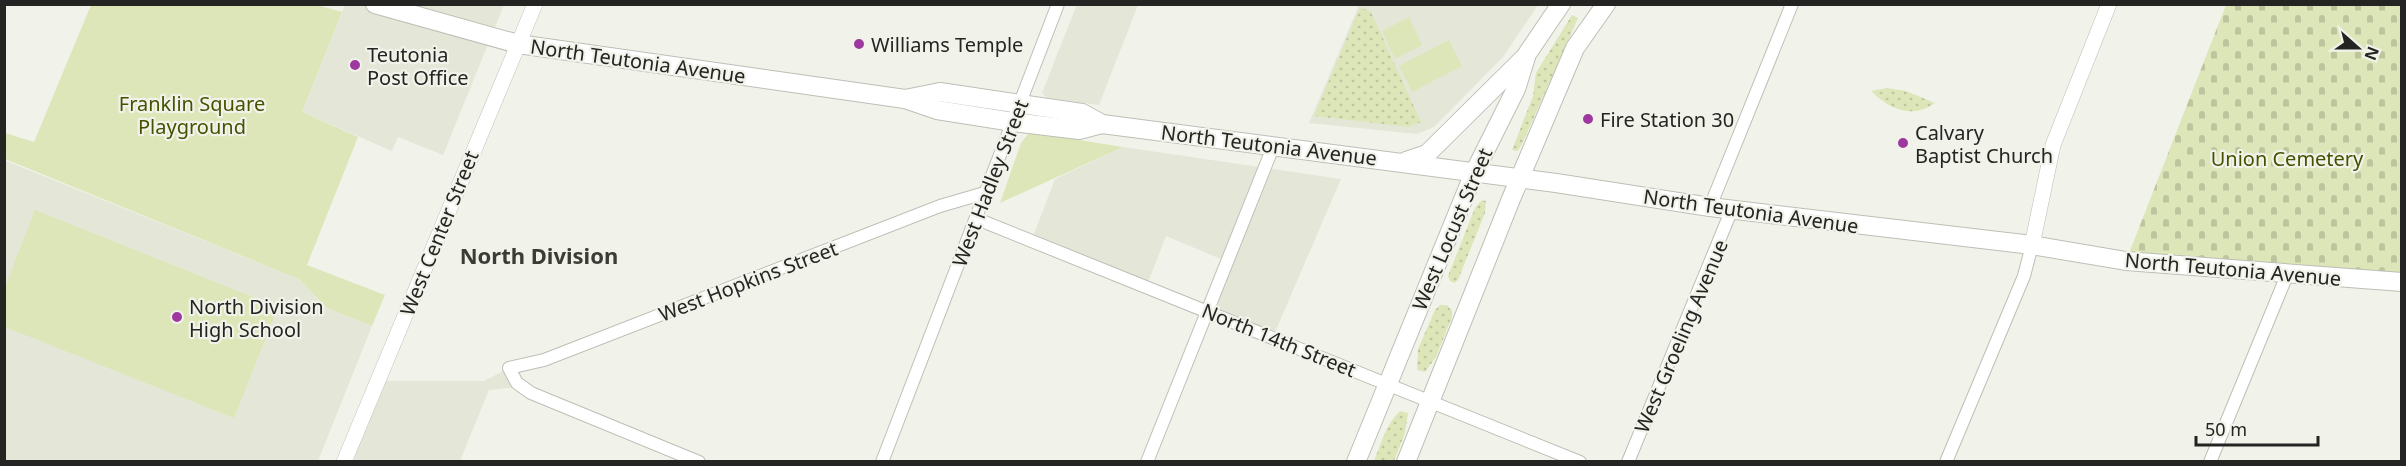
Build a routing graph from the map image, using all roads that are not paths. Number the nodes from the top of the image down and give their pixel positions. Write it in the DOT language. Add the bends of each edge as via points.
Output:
graph roads {
  1 [pos="375,4"];
  2 [pos="535,4"];
  3 [pos="1058,4"];
  4 [pos="1561,4"];
  5 [pos="1593,4"];
  6 [pos="1606,4"];
  7 [pos="1792,4"];
  8 [pos="2109,4"];
  9 [pos="518,44"];
  10 [pos="1575,48"];
  11 [pos="1527,54"];
  12 [pos="905,99"];
  13 [pos="1020,104"];
  14 [pos="1013,122"];
  15 [pos="1102,124"];
  16 [pos="1273,147"];
  17 [pos="1402,162"];
  18 [pos="1474,173"];
  19 [pos="1519,178"];
  20 [pos="988,192"];
  21 [pos="1710,207"];
  22 [pos="1732,210"];
  23 [pos="977,219"];
  24 [pos="2032,245"];
  25 [pos="2287,275"];
  26 [pos="2402,282"];
  27 [pos="1209,311"];
  28 [pos="1387,383"];
  29 [pos="1430,401"];
  30 [pos="344,462"];
  31 [pos="699,462"];
  32 [pos="882,462"];
  33 [pos="1147,462"];
  34 [pos="1356,462"];
  35 [pos="1406,462"];
  36 [pos="1580,462"];
  37 [pos="1628,462"];
  38 [pos="1946,462"];
  39 [pos="2210,462"];
  1 -- 9 [label="main road, North Teutonia Avenue"];
  2 -- 9 [label="street, West Center Street"];
  3 -- 13 [label="street, West Hadley Street"];
  4 -- 11 [label="main road, West Locust Street"];
  5 -- 10 [label="street"];
  6 -- 10 [label="main road"];
  7 -- 21 [label="street, West Groeling Avenue"];
  8 -- 24 [label="street" via="2053,145"];
  9 -- 12 [label="main road, North Teutonia Avenue"];
  9 -- 30 [label="street, West Center Street"];
  10 -- 19 [label="main road"];
  11 -- 17 [label="main road" via="1427,154"];
  11 -- 18 [label="main road, West Locust Street" via="1515,89"];
  12 -- 13 [label="main road, North Teutonia Avenue" via="940,92"];
  12 -- 14 [label="main road, North Teutonia Avenue" via="937,110"];
  13 -- 14 [label="street, West Hadley Street"];
  13 -- 15 [label="main road, North Teutonia Avenue" via="1082,114"];
  14 -- 15 [label="main road, North Teutonia Avenue" via="1079,130"];
  14 -- 20 [label="street, West Hadley Street"];
  15 -- 16 [label="main road, North Teutonia Avenue"];
  16 -- 17 [label="main road, North Teutonia Avenue"];
  16 -- 27 [label="street"];
  17 -- 18 [label="main road, North Teutonia Avenue"];
  18 -- 19 [label="main road, North Teutonia Avenue"];
  18 -- 28 [label="main road, West Locust Street"];
  19 -- 21 [label="main road, North Teutonia Avenue"];
  19 -- 29 [label="main road"];
  20 -- 23 [label="street, West Hadley Street"];
  20 -- 31 [label="street, West Hopkins Street" via="940,206 544,360 509,368 525,390"];
  21 -- 22 [label="main road, North Teutonia Avenue"];
  22 -- 24 [label="main road, North Teutonia Avenue"];
  22 -- 37 [label="street, West Groeling Avenue"];
  23 -- 27 [label="street, North 14th Street"];
  23 -- 32 [label="street, West Hadley Street"];
  24 -- 25 [label="main road, North Teutonia Avenue" via="2126,261"];
  24 -- 38 [label="street" via="2024,276"];
  25 -- 26 [label="main road, North Teutonia Avenue"];
  25 -- 39 [label="street"];
  27 -- 28 [label="street, North 14th Street"];
  27 -- 33 [label="street"];
  28 -- 29 [label="street, North 14th Street"];
  28 -- 34 [label="main road, West Locust Street"];
  29 -- 35 [label="main road"];
  29 -- 36 [label="street, North 14th Street"];
}
